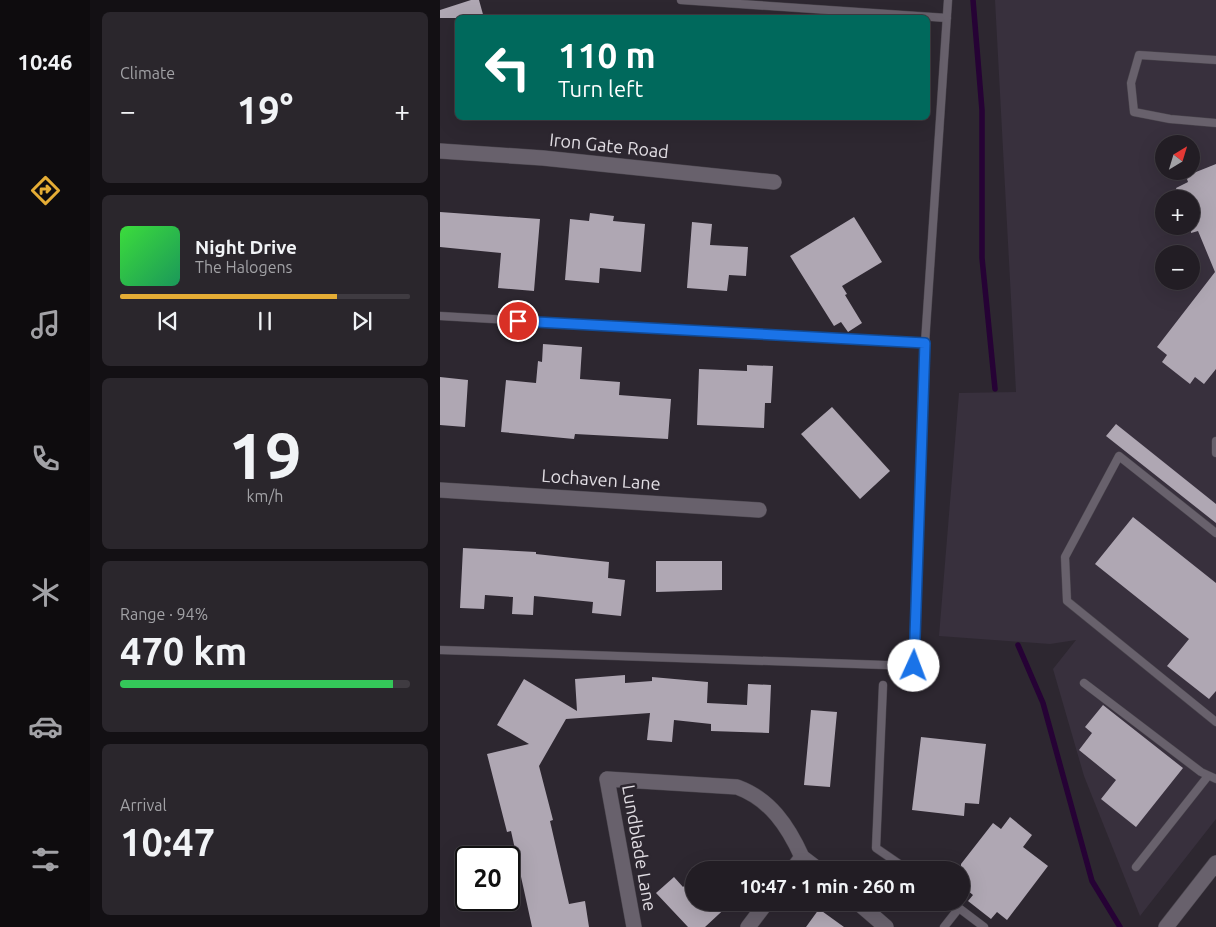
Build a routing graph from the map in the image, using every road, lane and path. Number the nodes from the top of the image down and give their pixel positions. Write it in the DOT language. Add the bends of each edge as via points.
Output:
graph roads {
  1 [pos="681,0"];
  2 [pos="948,0"];
  3 [pos="903,15"];
  4 [pos="930,17"];
  5 [pos="947,18"];
  6 [pos="1216,60"];
  7 [pos="1216,123"];
  8 [pos="440,151"];
  9 [pos="774,182"];
  10 [pos="440,316"];
  11 [pos="925,343"];
  12 [pos="1216,441"];
  13 [pos="1216,453"];
  14 [pos="440,490"];
  15 [pos="759,510"];
  16 [pos="1216,533"];
  17 [pos="440,650"];
  18 [pos="1084,682"];
  19 [pos="883,685"];
  20 [pos="1215,719"];
  21 [pos="1212,777"];
  22 [pos="802,857"];
  23 [pos="799,861"];
  24 [pos="807,861"];
  25 [pos="895,861"];
  26 [pos="1216,863"];
  27 [pos="1136,867"];
  28 [pos="760,911"];
  29 [pos="867,911"];
  30 [pos="956,911"];
  31 [pos="962,911"];
  32 [pos="634,927"];
  33 [pos="748,927"];
  34 [pos="886,927"];
  35 [pos="944,927"];
  36 [pos="984,927"];
  37 [pos="1167,927"];
  1 -- 3 [label="lane"];
  2 -- 5 [label="lane"];
  4 -- 5 [label="lane"];
  5 -- 11 [label="lane"];
  6 -- 7 [label="lane" via="1139,55 1131,83 1134,112"];
  8 -- 9 [label="street, Iron Gate Road" via="543,158"];
  10 -- 11 [label="lane"];
  11 -- 17 [label="lane" via="914,666"];
  12 -- 13 [label="lane"];
  14 -- 15 [label="street, Lochaven Lane"];
  16 -- 20 [label="lane" via="1119,456 1065,557 1067,601"];
  18 -- 21 [label="lane"];
  19 -- 25 [label="lane" via="876,848"];
  21 -- 27 [label="lane"];
  22 -- 23 [label="street"];
  22 -- 24 [label="street"];
  22 -- 32 [label="street, Lundblade Lane" via="793,836 777,814 751,792 737,787 607,780"];
  26 -- 37 [label="street"];
  28 -- 33 [label="street"];
  29 -- 34 [label="street"];
  30 -- 35 [label="lane"];
  31 -- 36 [label="lane"];
}
